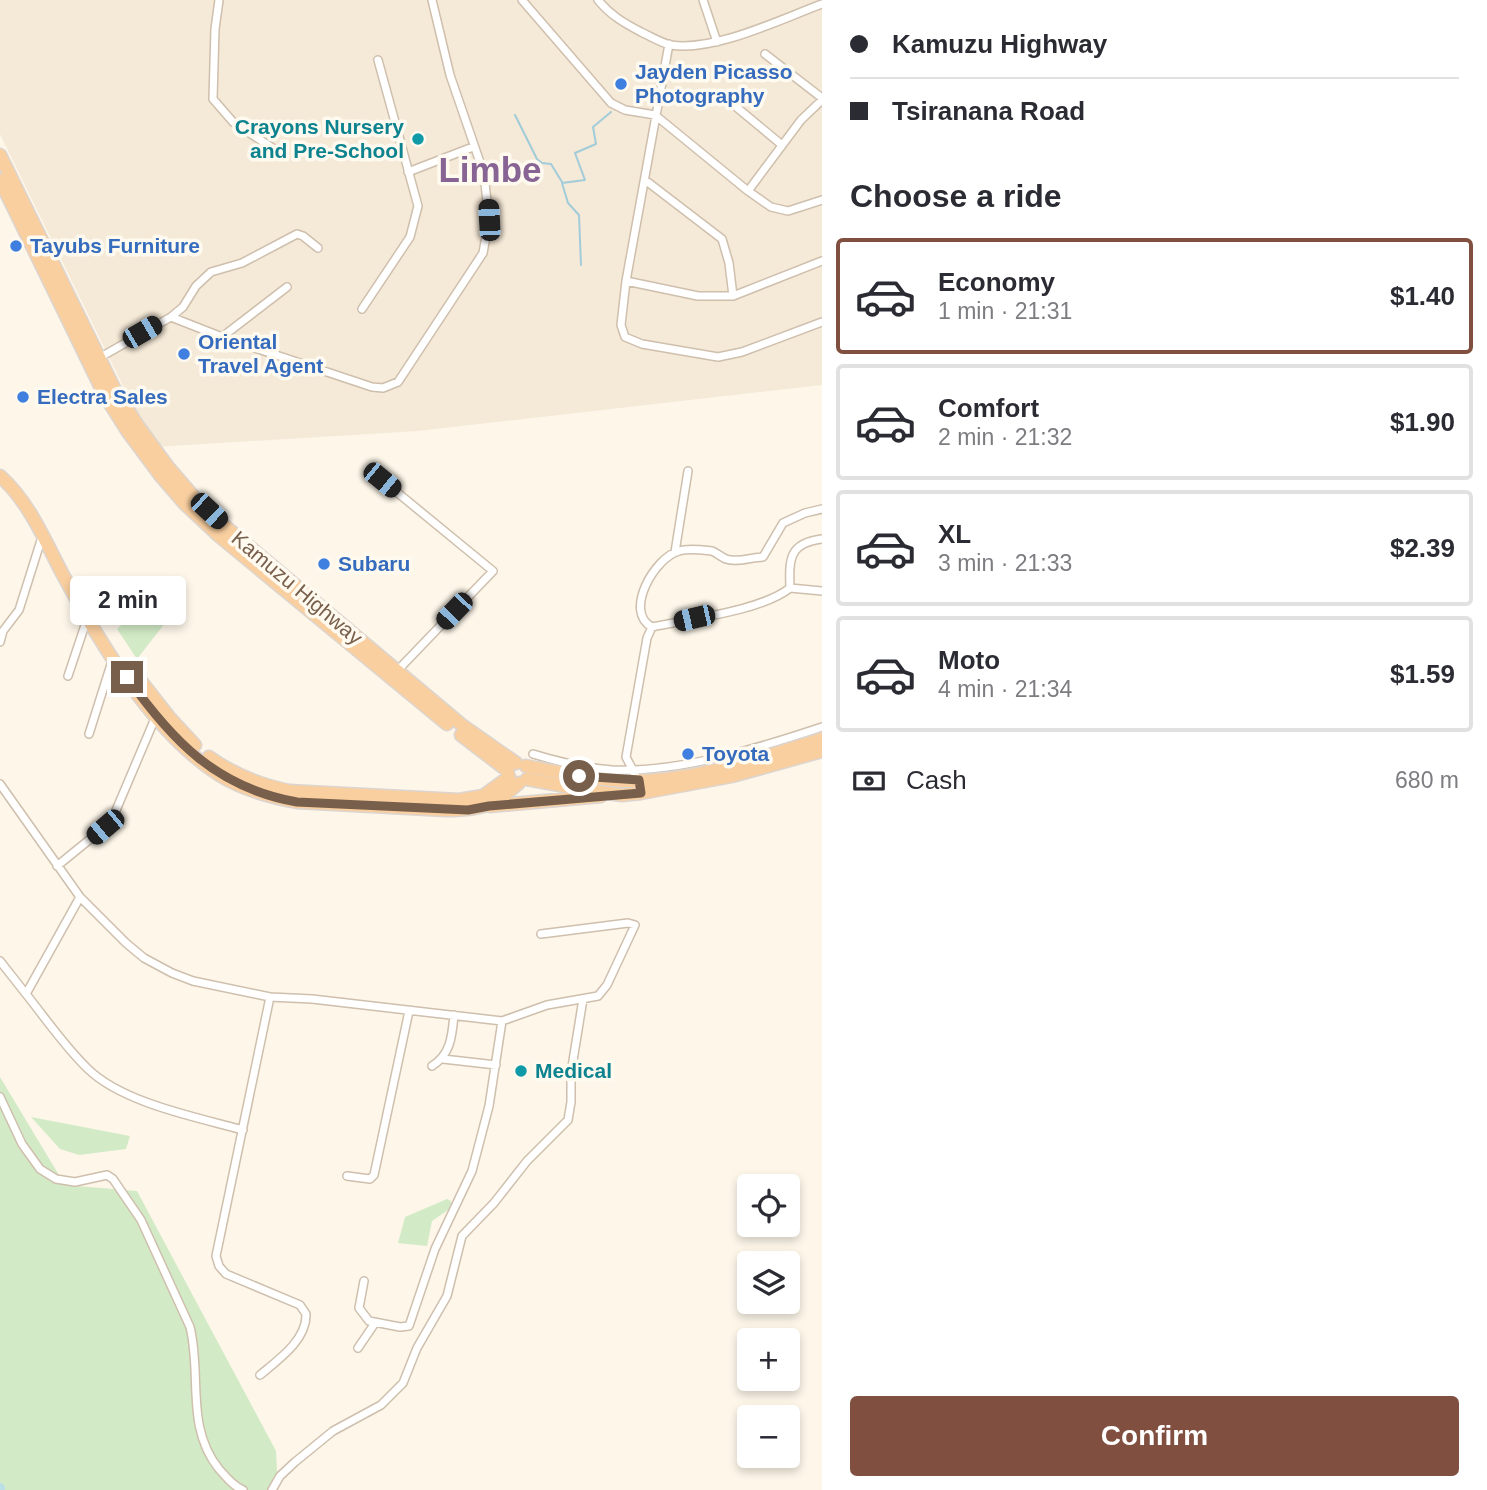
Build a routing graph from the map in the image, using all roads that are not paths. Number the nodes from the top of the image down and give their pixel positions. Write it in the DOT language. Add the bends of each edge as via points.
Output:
graph roads {
  1 [pos="219,0"];
  2 [pos="432,0"];
  3 [pos="522,0"];
  4 [pos="598,0"];
  5 [pos="703,0"];
  6 [pos="822,4"];
  7 [pos="718,41"];
  8 [pos="669,44"];
  9 [pos="765,54"];
  10 [pos="378,60"];
  11 [pos="822,99"];
  12 [pos="735,106"];
  13 [pos="655,115"];
  14 [pos="782,145"];
  15 [pos="473,147"];
  16 [pos="274,149"];
  17 [pos="0,155"];
  18 [pos="408,172"];
  19 [pos="0,180"];
  20 [pos="645,180"];
  21 [pos="748,191"];
  22 [pos="822,200"];
  23 [pos="318,248"];
  24 [pos="822,261"];
  25 [pos="626,281"];
  26 [pos="288,287"];
  27 [pos="733,296"];
  28 [pos="362,309"];
  29 [pos="170,317"];
  30 [pos="822,321"];
  31 [pos="222,337"];
  32 [pos="99,358"];
  33 [pos="0,466"];
  34 [pos="688,471"];
  35 [pos="0,476"];
  36 [pos="382,480"];
  37 [pos="822,509"];
  38 [pos="42,537"];
  39 [pos="822,539"];
  40 [pos="675,552"];
  41 [pos="790,588"];
  42 [pos="822,592"];
  43 [pos="87,618"];
  44 [pos="652,628"];
  45 [pos="0,642"];
  46 [pos="113,657"];
  47 [pos="396,671"];
  48 [pos="68,676"];
  49 [pos="159,713"];
  50 [pos="822,727"];
  51 [pos="89,734"];
  52 [pos="822,739"];
  53 [pos="822,751"];
  54 [pos="533,754"];
  55 [pos="517,773"];
  56 [pos="638,780"];
  57 [pos="0,784"];
  58 [pos="622,795"];
  59 [pos="489,806"];
  60 [pos="57,866"];
  61 [pos="80,897"];
  62 [pos="541,934"];
  63 [pos="0,961"];
  64 [pos="26,994"];
  65 [pos="270,997"];
  66 [pos="583,999"];
  67 [pos="409,1012"];
  68 [pos="454,1015"];
  69 [pos="502,1021"];
  70 [pos="443,1059"];
  71 [pos="496,1065"];
  72 [pos="432,1066"];
  73 [pos="0,1097"];
  74 [pos="243,1130"];
  75 [pos="347,1175"];
  76 [pos="364,1281"];
  77 [pos="375,1323"];
  78 [pos="358,1348"];
  79 [pos="260,1375"];
  80 [pos="243,1490"];
  81 [pos="272,1490"];
  1 -- 16 [label="street" via="213,99 233,122"];
  2 -- 15 [label="street"];
  3 -- 13 [label="street" via="611,103"];
  4 -- 8 [label="street" via="610,15"];
  5 -- 7 [label="street"];
  6 -- 7 [label="street"];
  7 -- 8 [label="street"];
  8 -- 13 [label="street"];
  9 -- 11 [label="street"];
  10 -- 18 [label="street"];
  11 -- 14 [label="street"];
  12 -- 14 [label="street"];
  13 -- 20 [label="street"];
  13 -- 21 [label="street"];
  14 -- 21 [label="street"];
  15 -- 18 [label="street"];
  15 -- 31 [label="street" via="489,201 483,253 398,382 372,387"];
  17 -- 32 [label="highway, Kamuzu Highway"];
  18 -- 28 [label="street" via="418,206 415,223"];
  19 -- 55 [label="highway, Kamuzu Highway" via="104,394 168,485 218,536 389,678"];
  20 -- 25 [label="street"];
  20 -- 27 [label="street" via="722,239"];
  21 -- 22 [label="street" via="783,211"];
  23 -- 29 [label="street" via="297,234 242,263 211,272"];
  24 -- 27 [label="street"];
  25 -- 27 [label="street" via="698,296"];
  25 -- 30 [label="street" via="622,331 630,341 642,344 718,357"];
  26 -- 31 [label="street"];
  29 -- 31 [label="street"];
  29 -- 32 [label="street"];
  32 -- 47 [label="highway, Kamuzu Highway" via="138,426 192,496"];
  33 -- 49 [label="highway" via="30,500 91,611"];
  34 -- 40 [label="street"];
  35 -- 38 [label="highway" via="27,507"];
  36 -- 47 [label="street" via="493,571"];
  37 -- 40 [label="street" via="783,523 764,556 739,560 712,551"];
  38 -- 43 [label="highway"];
  38 -- 45 [label="street" via="19,610"];
  39 -- 41 [label="street" via="799,546 791,556"];
  40 -- 44 [label="street" via="657,565 646,584 640,616"];
  41 -- 42 [label="street"];
  41 -- 44 [label="street" via="744,607"];
  43 -- 46 [label="highway"];
  43 -- 48 [label="street"];
  44 -- 56 [label="street" via="626,757"];
  46 -- 49 [label="highway"];
  46 -- 51 [label="street"];
  47 -- 55 [label="highway, Kamuzu Highway"];
  49 -- 55 [label="highway" via="221,765 243,778 289,792 460,800 483,796"];
  49 -- 59 [label="highway" via="193,754 221,776 273,798 446,810"];
  49 -- 60 [label="street" via="114,815"];
  50 -- 56 [label="street" via="680,766 647,769"];
  52 -- 56 [label="highway, Kamuzu Highway" via="729,767"];
  53 -- 56 [label="highway, Kamuzu Highway" via="732,776"];
  54 -- 56 [label="street" via="614,770"];
  55 -- 56 [label="highway, Kamuzu Highway"];
  55 -- 58 [label="highway, Kamuzu Highway"];
  55 -- 59 [label="highway"];
  56 -- 58 [label="highway, Kamuzu Highway"];
  57 -- 60 [label="street"];
  58 -- 59 [label="highway"];
  60 -- 61 [label="street"];
  61 -- 64 [label="street"];
  61 -- 65 [label="street" via="126,943 157,966 193,981"];
  62 -- 66 [label="street" via="635,925 605,990"];
  63 -- 64 [label="street"];
  64 -- 74 [label="street" via="104,1082 171,1110"];
  65 -- 67 [label="street"];
  65 -- 74 [label="street"];
  66 -- 69 [label="street" via="547,1005"];
  66 -- 81 [label="street" via="568,1120 462,1236 450,1289 403,1383 381,1405 333,1432 295,1462"];
  67 -- 68 [label="street"];
  67 -- 75 [label="street" via="374,1175 370,1179"];
  68 -- 69 [label="street"];
  68 -- 70 [label="street"];
  69 -- 71 [label="street"];
  70 -- 71 [label="street"];
  70 -- 72 [label="street"];
  71 -- 77 [label="street" via="472,1171 435,1249 412,1322 405,1327"];
  73 -- 80 [label="street" via="40,1169 56,1179 75,1182 107,1175 141,1220 190,1327 201,1436 215,1464"];
  74 -- 79 [label="street" via="217,1261 226,1274 299,1305 306,1314 293,1345"];
  76 -- 77 [label="street" via="359,1308"];
  77 -- 78 [label="street"];
}
